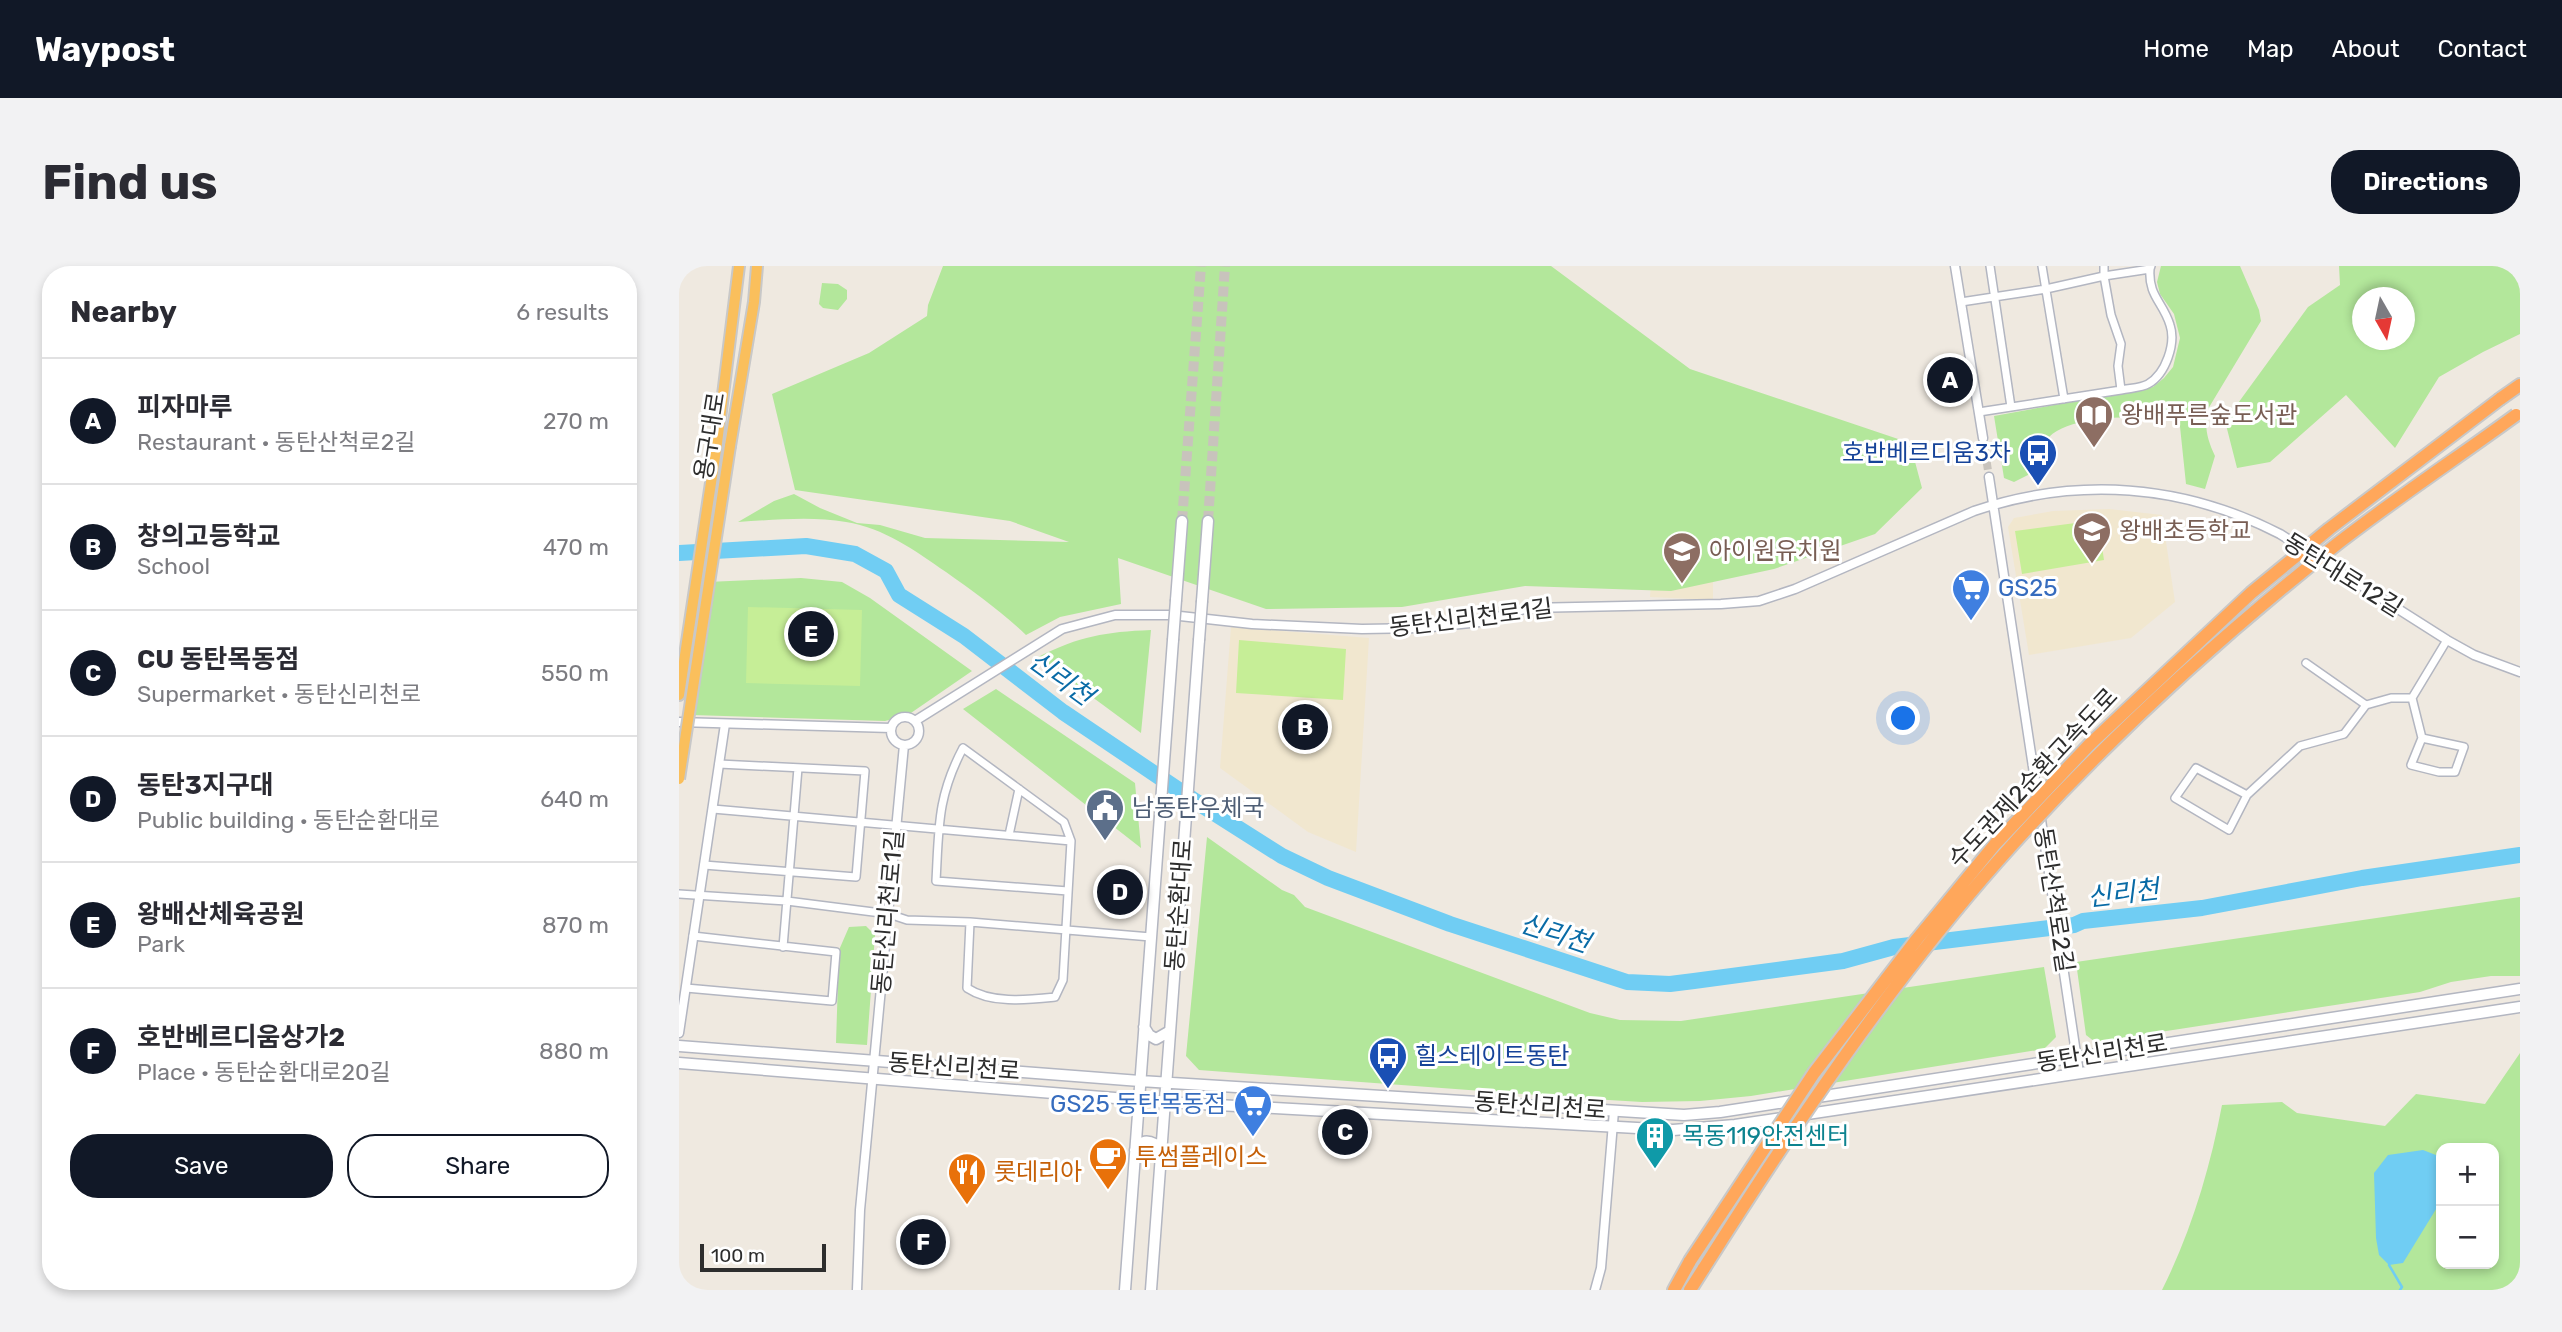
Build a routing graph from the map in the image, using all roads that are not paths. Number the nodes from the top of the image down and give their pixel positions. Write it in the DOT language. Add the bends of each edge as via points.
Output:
graph roads {
  1 [pos="739,266"];
  2 [pos="757,266"];
  3 [pos="1955,266"];
  4 [pos="1990,266"];
  5 [pos="2042,266"];
  6 [pos="2104,266"];
  7 [pos="2151,267"];
  8 [pos="2104,276"];
  9 [pos="2046,289"];
  10 [pos="1994,298"];
  11 [pos="1961,302"];
  12 [pos="2520,385"];
  13 [pos="2121,390"];
  14 [pos="2064,399"];
  15 [pos="2011,407"];
  16 [pos="1979,412"];
  17 [pos="2518,414"];
  18 [pos="1983,438"];
  19 [pos="1989,477"];
  20 [pos="1994,504"];
  21 [pos="1182,521"];
  22 [pos="1207,521"];
  23 [pos="2447,640"];
  24 [pos="2307,663"];
  25 [pos="2520,671"];
  26 [pos="679,695"];
  27 [pos="2412,698"];
  28 [pos="2366,705"];
  29 [pos="915,721"];
  30 [pos="679,722"];
  31 [pos="725,724"];
  32 [pos="891,728"];
  33 [pos="2422,738"];
  34 [pos="904,745"];
  35 [pos="719,764"];
  36 [pos="798,768"];
  37 [pos="679,779"];
  38 [pos="1019,789"];
  39 [pos="2247,795"];
  40 [pos="713,808"];
  41 [pos="794,816"];
  42 [pos="861,822"];
  43 [pos="895,825"];
  44 [pos="939,829"];
  45 [pos="1009,835"];
  46 [pos="1071,841"];
  47 [pos="704,865"];
  48 [pos="789,872"];
  49 [pos="1068,891"];
  50 [pos="679,894"];
  51 [pos="700,896"];
  52 [pos="787,901"];
  53 [pos="889,914"];
  54 [pos="970,922"];
  55 [pos="1066,930"];
  56 [pos="694,936"];
  57 [pos="1151,937"];
  58 [pos="783,947"];
  59 [pos="686,988"];
  60 [pos="2520,989"];
  61 [pos="2520,1007"];
  62 [pos="1144,1027"];
  63 [pos="1170,1031"];
  64 [pos="679,1033"];
  65 [pos="679,1046"];
  66 [pos="2123,1050"];
  67 [pos="2077,1057"];
  68 [pos="875,1061"];
  69 [pos="679,1063"];
  70 [pos="2033,1064"];
  71 [pos="2128,1066"];
  72 [pos="2080,1073"];
  73 [pos="1083,1077"];
  74 [pos="873,1079"];
  75 [pos="2037,1080"];
  76 [pos="1140,1081"];
  77 [pos="1166,1083"];
  78 [pos="1230,1087"];
  79 [pos="1081,1096"];
  80 [pos="1138,1100"];
  81 [pos="1164,1102"];
  82 [pos="1229,1106"];
  83 [pos="1563,1108"];
  84 [pos="1614,1111"];
  85 [pos="1669,1115"];
  86 [pos="1559,1125"];
  87 [pos="1612,1128"];
  88 [pos="1665,1130"];
  89 [pos="1135,1151"];
  90 [pos="1160,1156"];
  91 [pos="857,1290"];
  92 [pos="1125,1290"];
  93 [pos="1151,1290"];
  94 [pos="1595,1290"];
  95 [pos="1674,1290"];
  96 [pos="1690,1290"];
  1 -- 26 [label="highway, 용구대로"];
  2 -- 37 [label="highway, 용구대로, bridge"];
  3 -- 11 [label="street"];
  4 -- 10 [label="street"];
  5 -- 9 [label="street"];
  6 -- 8 [label="street"];
  7 -- 8 [label="street"];
  7 -- 13 [label="street" via="2151,290 2171,326 2173,339 2159,375 2149,384"];
  8 -- 9 [label="street"];
  8 -- 13 [label="street" via="2121,344"];
  9 -- 10 [label="street"];
  9 -- 14 [label="street"];
  10 -- 11 [label="street"];
  10 -- 15 [label="street"];
  11 -- 16 [label="street"];
  12 -- 95 [label="highway, 수도권제2순환고속도로, bridge" via="2251,593 2090,744 1996,843 1814,1073"];
  13 -- 14 [label="street"];
  14 -- 15 [label="street"];
  15 -- 16 [label="street"];
  16 -- 18 [label="street"];
  17 -- 96 [label="highway, 수도권제2순환고속도로, bridge" via="2339,542 2262,605 2026,830 1933,940 1829,1079"];
  19 -- 20 [label="street, 동탄산척로2길"];
  20 -- 23 [label="street, 동탄대로12길" via="2055,492 2122,489 2203,502 2280,534"];
  20 -- 29 [label="street, 동탄신리천로1길" via="1759,601 1528,608 1480,622 1422,628 1265,625 1171,615 1115,615 1062,629"];
  20 -- 67 [label="street, 동탄산척로2길"];
  21 -- 57 [label="main road, 동탄순환대로, bridge"];
  22 -- 63 [label="main road, 동탄순환대로, bridge"];
  23 -- 25 [label="street, 동탄대로12길"];
  23 -- 27 [label="street"];
  24 -- 28 [label="street"];
  27 -- 28 [label="street"];
  27 -- 33 [label="street"];
  28 -- 39 [label="street" via="2344,734 2300,747"];
  29 -- 32 [label="street, 동탄신리천로1길" via="899,718"];
  29 -- 34 [label="street, 동탄신리천로1길" via="918,737"];
  30 -- 31 [label="street"];
  31 -- 32 [label="street"];
  31 -- 35 [label="street"];
  32 -- 34 [label="street" via="893,737"];
  33 -- 33 [label="street" via="2411,765 2455,772 2464,747"];
  34 -- 43 [label="street, 동탄신리천로1길"];
  35 -- 36 [label="street"];
  35 -- 40 [label="street"];
  36 -- 41 [label="street"];
  36 -- 42 [label="street" via="865,771"];
  38 -- 44 [label="street" via="963,748 946,783"];
  38 -- 45 [label="street"];
  38 -- 46 [label="street" via="1064,822"];
  39 -- 39 [label="street" via="2196,768 2175,798 2229,830"];
  40 -- 41 [label="street"];
  40 -- 47 [label="street"];
  41 -- 42 [label="street"];
  41 -- 48 [label="street"];
  42 -- 43 [label="street"];
  42 -- 48 [label="street" via="856,877"];
  43 -- 44 [label="street"];
  43 -- 53 [label="street, 동탄신리천로1길"];
  44 -- 45 [label="street"];
  44 -- 49 [label="street" via="936,881"];
  45 -- 46 [label="street"];
  46 -- 49 [label="street"];
  47 -- 48 [label="street"];
  47 -- 51 [label="street"];
  48 -- 52 [label="street"];
  49 -- 55 [label="street"];
  50 -- 51 [label="street"];
  51 -- 52 [label="street"];
  51 -- 56 [label="street"];
  52 -- 53 [label="street"];
  52 -- 58 [label="street"];
  53 -- 54 [label="street" via="907,920"];
  53 -- 68 [label="street, 동탄신리천로1길"];
  54 -- 55 [label="street"];
  54 -- 55 [label="street" via="967,988 979,996 1055,998 1063,980"];
  55 -- 57 [label="street"];
  56 -- 58 [label="street"];
  56 -- 59 [label="street"];
  57 -- 62 [label="main road, 동탄순환대로"];
  58 -- 59 [label="street" via="836,952 832,1001"];
  59 -- 64 [label="street"];
  60 -- 66 [label="main road, 동탄신리천로"];
  61 -- 71 [label="main road, 동탄신리천로"];
  62 -- 63 [label="main road" via="1156,1039"];
  62 -- 76 [label="main road, 동탄순환대로"];
  63 -- 77 [label="main road, 동탄순환대로"];
  65 -- 68 [label="main road, 동탄신리천로"];
  66 -- 67 [label="main road, 동탄신리천로"];
  66 -- 71 [label="main road" via="2119,1059"];
  67 -- 70 [label="main road, 동탄신리천로"];
  67 -- 72 [label="street, 동탄산척로2길"];
  68 -- 73 [label="main road, 동탄신리천로"];
  68 -- 74 [label="street, 동탄신리천로1길"];
  69 -- 74 [label="main road, 동탄신리천로"];
  70 -- 75 [label="main road" via="2040,1070"];
  70 -- 85 [label="main road, 동탄신리천로" via="1720,1112"];
  71 -- 72 [label="main road, 동탄신리천로"];
  72 -- 75 [label="main road, 동탄신리천로"];
  73 -- 76 [label="main road, 동탄신리천로"];
  73 -- 79 [label="main road" via="1092,1086"];
  74 -- 79 [label="main road, 동탄신리천로"];
  74 -- 91 [label="street, 동탄신리천로1길"];
  75 -- 88 [label="main road, 동탄신리천로" via="1735,1125"];
  76 -- 77 [label="main road, 동탄신리천로"];
  76 -- 80 [label="main road, 동탄순환대로"];
  77 -- 78 [label="main road, 동탄신리천로"];
  77 -- 81 [label="main road, 동탄순환대로"];
  78 -- 82 [label="main road" via="1220,1096"];
  78 -- 83 [label="main road, 동탄신리천로"];
  79 -- 80 [label="main road, 동탄신리천로"];
  80 -- 81 [label="main road, 동탄신리천로"];
  80 -- 89 [label="main road, 동탄순환대로"];
  81 -- 82 [label="main road, 동탄신리천로"];
  81 -- 90 [label="main road, 동탄순환대로"];
  82 -- 86 [label="main road, 동탄신리천로"];
  83 -- 84 [label="main road, 동탄신리천로"];
  83 -- 86 [label="main road" via="1571,1118"];
  84 -- 85 [label="main road, 동탄신리천로"];
  84 -- 87 [label="street"];
  85 -- 88 [label="main road" via="1658,1121"];
  86 -- 87 [label="main road, 동탄신리천로"];
  87 -- 88 [label="main road, 동탄신리천로"];
  87 -- 94 [label="street" via="1601,1268"];
  89 -- 90 [label="main road" via="1149,1141"];
  89 -- 92 [label="main road, 동탄순환대로"];
  90 -- 93 [label="main road, 동탄순환대로"];
}
